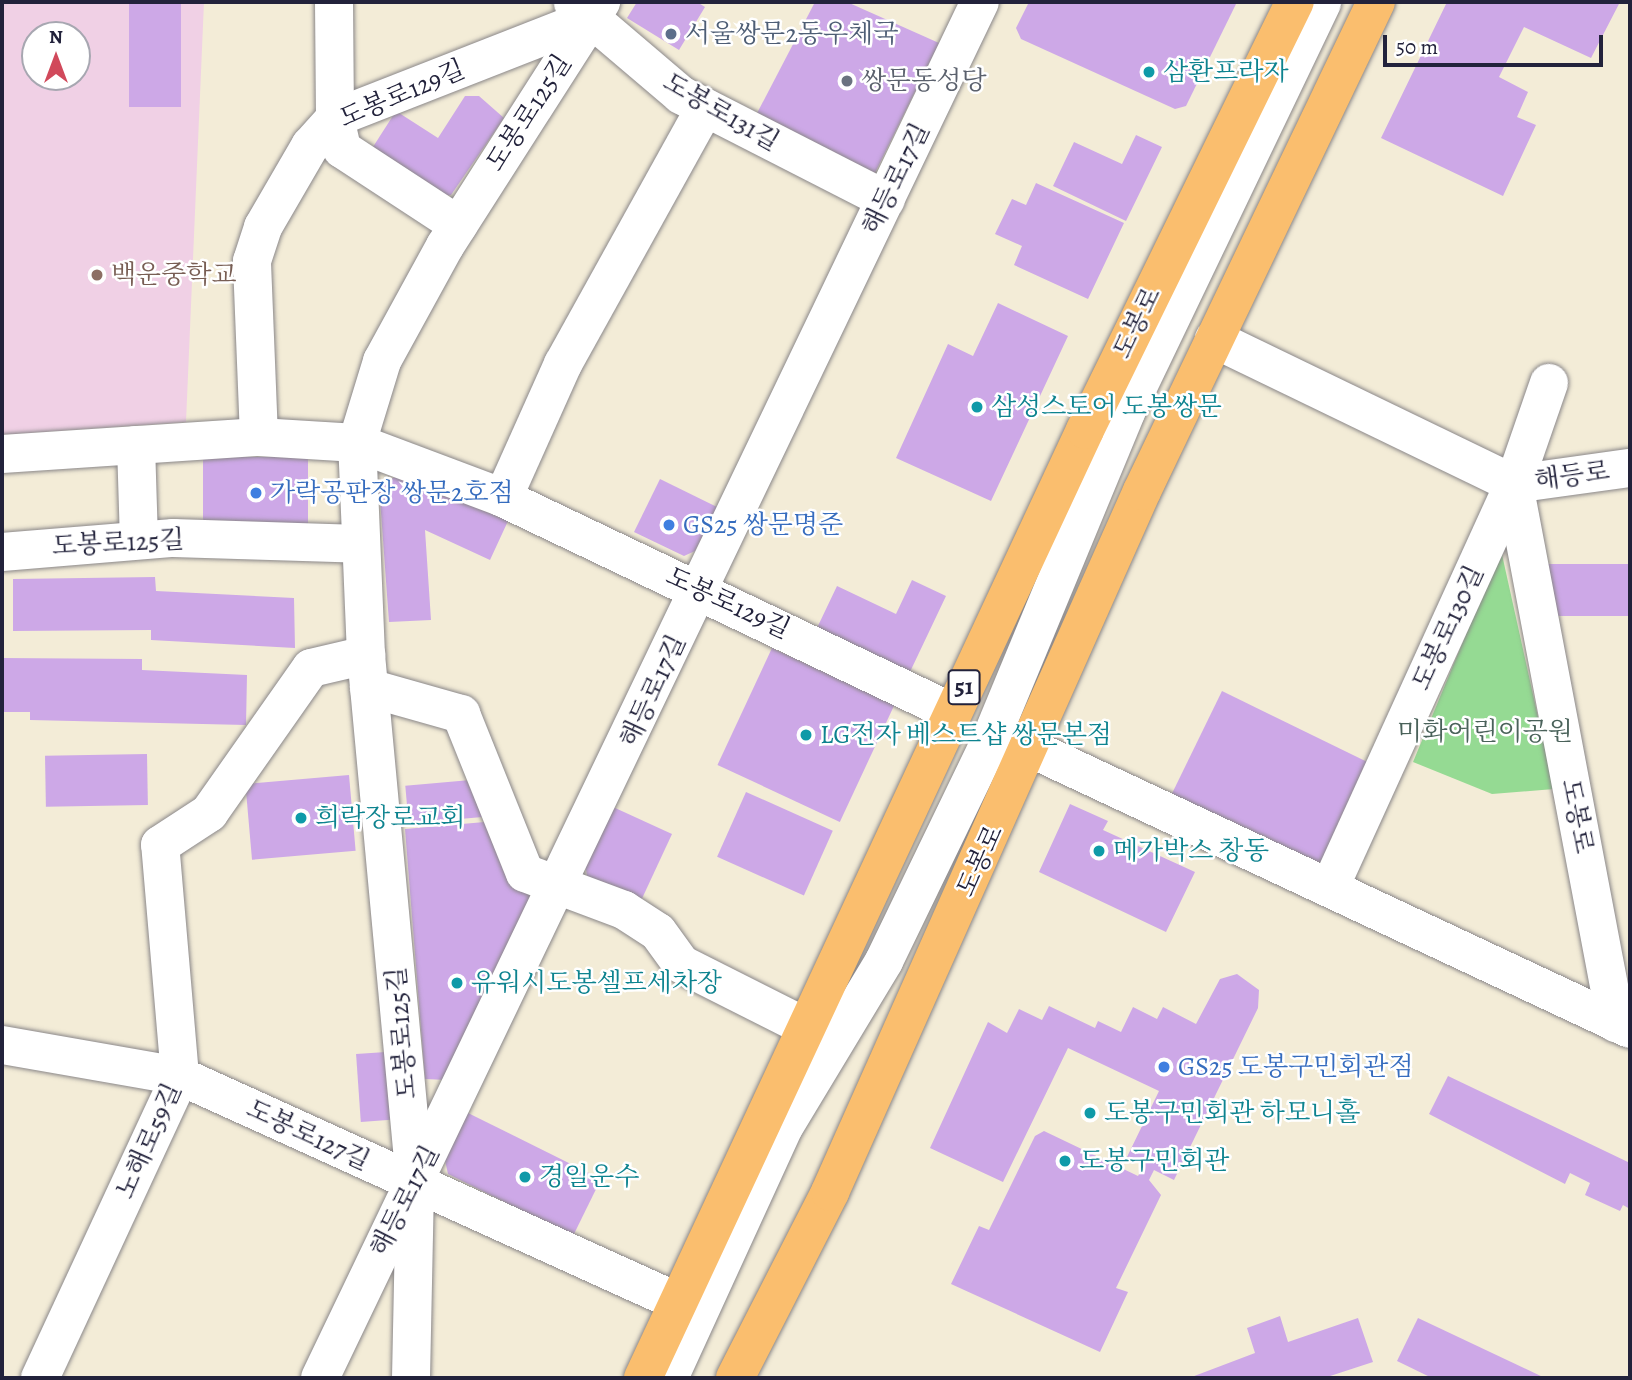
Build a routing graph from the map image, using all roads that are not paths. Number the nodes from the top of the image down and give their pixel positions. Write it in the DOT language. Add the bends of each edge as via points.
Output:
graph roads {
  1 [pos="334,2"];
  2 [pos="981,2"];
  3 [pos="1295,2"];
  4 [pos="1322,2"];
  5 [pos="1338,2"];
  6 [pos="1376,2"];
  7 [pos="588,7"];
  8 [pos="705,108"];
  9 [pos="335,118"];
  10 [pos="886,200"];
  11 [pos="458,225"];
  12 [pos="1214,339"];
  13 [pos="1549,383"];
  14 [pos="260,438"];
  15 [pos="357,443"];
  16 [pos="136,445"];
  17 [pos="2,454"];
  18 [pos="1630,468"];
  19 [pos="1514,484"];
  20 [pos="503,498"];
  21 [pos="139,539"];
  22 [pos="360,544"];
  23 [pos="2,552"];
  24 [pos="700,590"];
  25 [pos="368,671"];
  26 [pos="952,712"];
  27 [pos="1032,748"];
  28 [pos="1330,887"];
  29 [pos="561,888"];
  30 [pos="804,1026"];
  31 [pos="1623,1026"];
  32 [pos="2,1045"];
  33 [pos="180,1076"];
  34 [pos="415,1181"];
  35 [pos="678,1302"];
  36 [pos="40,1378"];
  37 [pos="320,1378"];
  38 [pos="411,1378"];
  39 [pos="643,1378"];
  40 [pos="669,1378"];
  41 [pos="690,1378"];
  42 [pos="735,1378"];
  1 -- 9 [label="street"];
  2 -- 10 [label="street, 해등로17길"];
  3 -- 26 [label="main road, 도봉로 / 51"];
  4 -- 40 [label="street" via="1126,412 975,773 884,961 785,1127"];
  5 -- 41 [label="street" via="1127,442 1017,735 927,925 812,1111"];
  6 -- 12 [label="main road, 도봉로"];
  7 -- 8 [label="street, 도봉로131길"];
  7 -- 9 [label="street, 도봉로129길"];
  7 -- 11 [label="street, 도봉로125길"];
  8 -- 10 [label="street, 도봉로131길"];
  8 -- 20 [label="street" via="563,364"];
  9 -- 11 [label="street" via="342,149"];
  9 -- 14 [label="street, 도봉로129길" via="263,227 252,261"];
  10 -- 24 [label="street, 해등로17길"];
  11 -- 15 [label="street, 도봉로125길" via="382,361"];
  12 -- 19 [label="street"];
  12 -- 27 [label="main road, 도봉로"];
  13 -- 19 [label="street, 도봉로"];
  14 -- 15 [label="street, 도봉로129길"];
  14 -- 16 [label="street, 도봉로129길"];
  15 -- 20 [label="street, 도봉로129길"];
  15 -- 22 [label="street, 도봉로125길"];
  16 -- 17 [label="street, 도봉로129길"];
  16 -- 21 [label="street"];
  18 -- 19 [label="street, 해등로"];
  19 -- 28 [label="street, 도봉로130길"];
  19 -- 31 [label="street, 도봉로"];
  20 -- 24 [label="street, 도봉로129길"];
  21 -- 22 [label="street, 도봉로125길"];
  21 -- 23 [label="street, 도봉로125길"];
  22 -- 25 [label="street, 도봉로125길"];
  24 -- 26 [label="street, 도봉로129길"];
  24 -- 29 [label="street, 해등로17길"];
  25 -- 29 [label="street" via="461,714 525,873"];
  25 -- 33 [label="street, 노해로59길" via="311,668 209,813 160,845"];
  25 -- 34 [label="street, 도봉로125길"];
  26 -- 30 [label="main road, 도봉로 / 51"];
  27 -- 28 [label="street"];
  27 -- 42 [label="main road, 도봉로" via="830,1192"];
  28 -- 31 [label="street"];
  29 -- 30 [label="street" via="624,910 658,932 681,964"];
  29 -- 34 [label="street, 해등로17길"];
  30 -- 35 [label="main road, 도봉로 / 51"];
  32 -- 33 [label="street, 도봉로127길"];
  33 -- 34 [label="street, 도봉로127길"];
  33 -- 36 [label="street, 노해로59길"];
  34 -- 35 [label="street, 도봉로127길"];
  34 -- 37 [label="street, 해등로17길"];
  34 -- 38 [label="street, 도봉로125길"];
  35 -- 39 [label="main road, 도봉로 / 51"];
}
